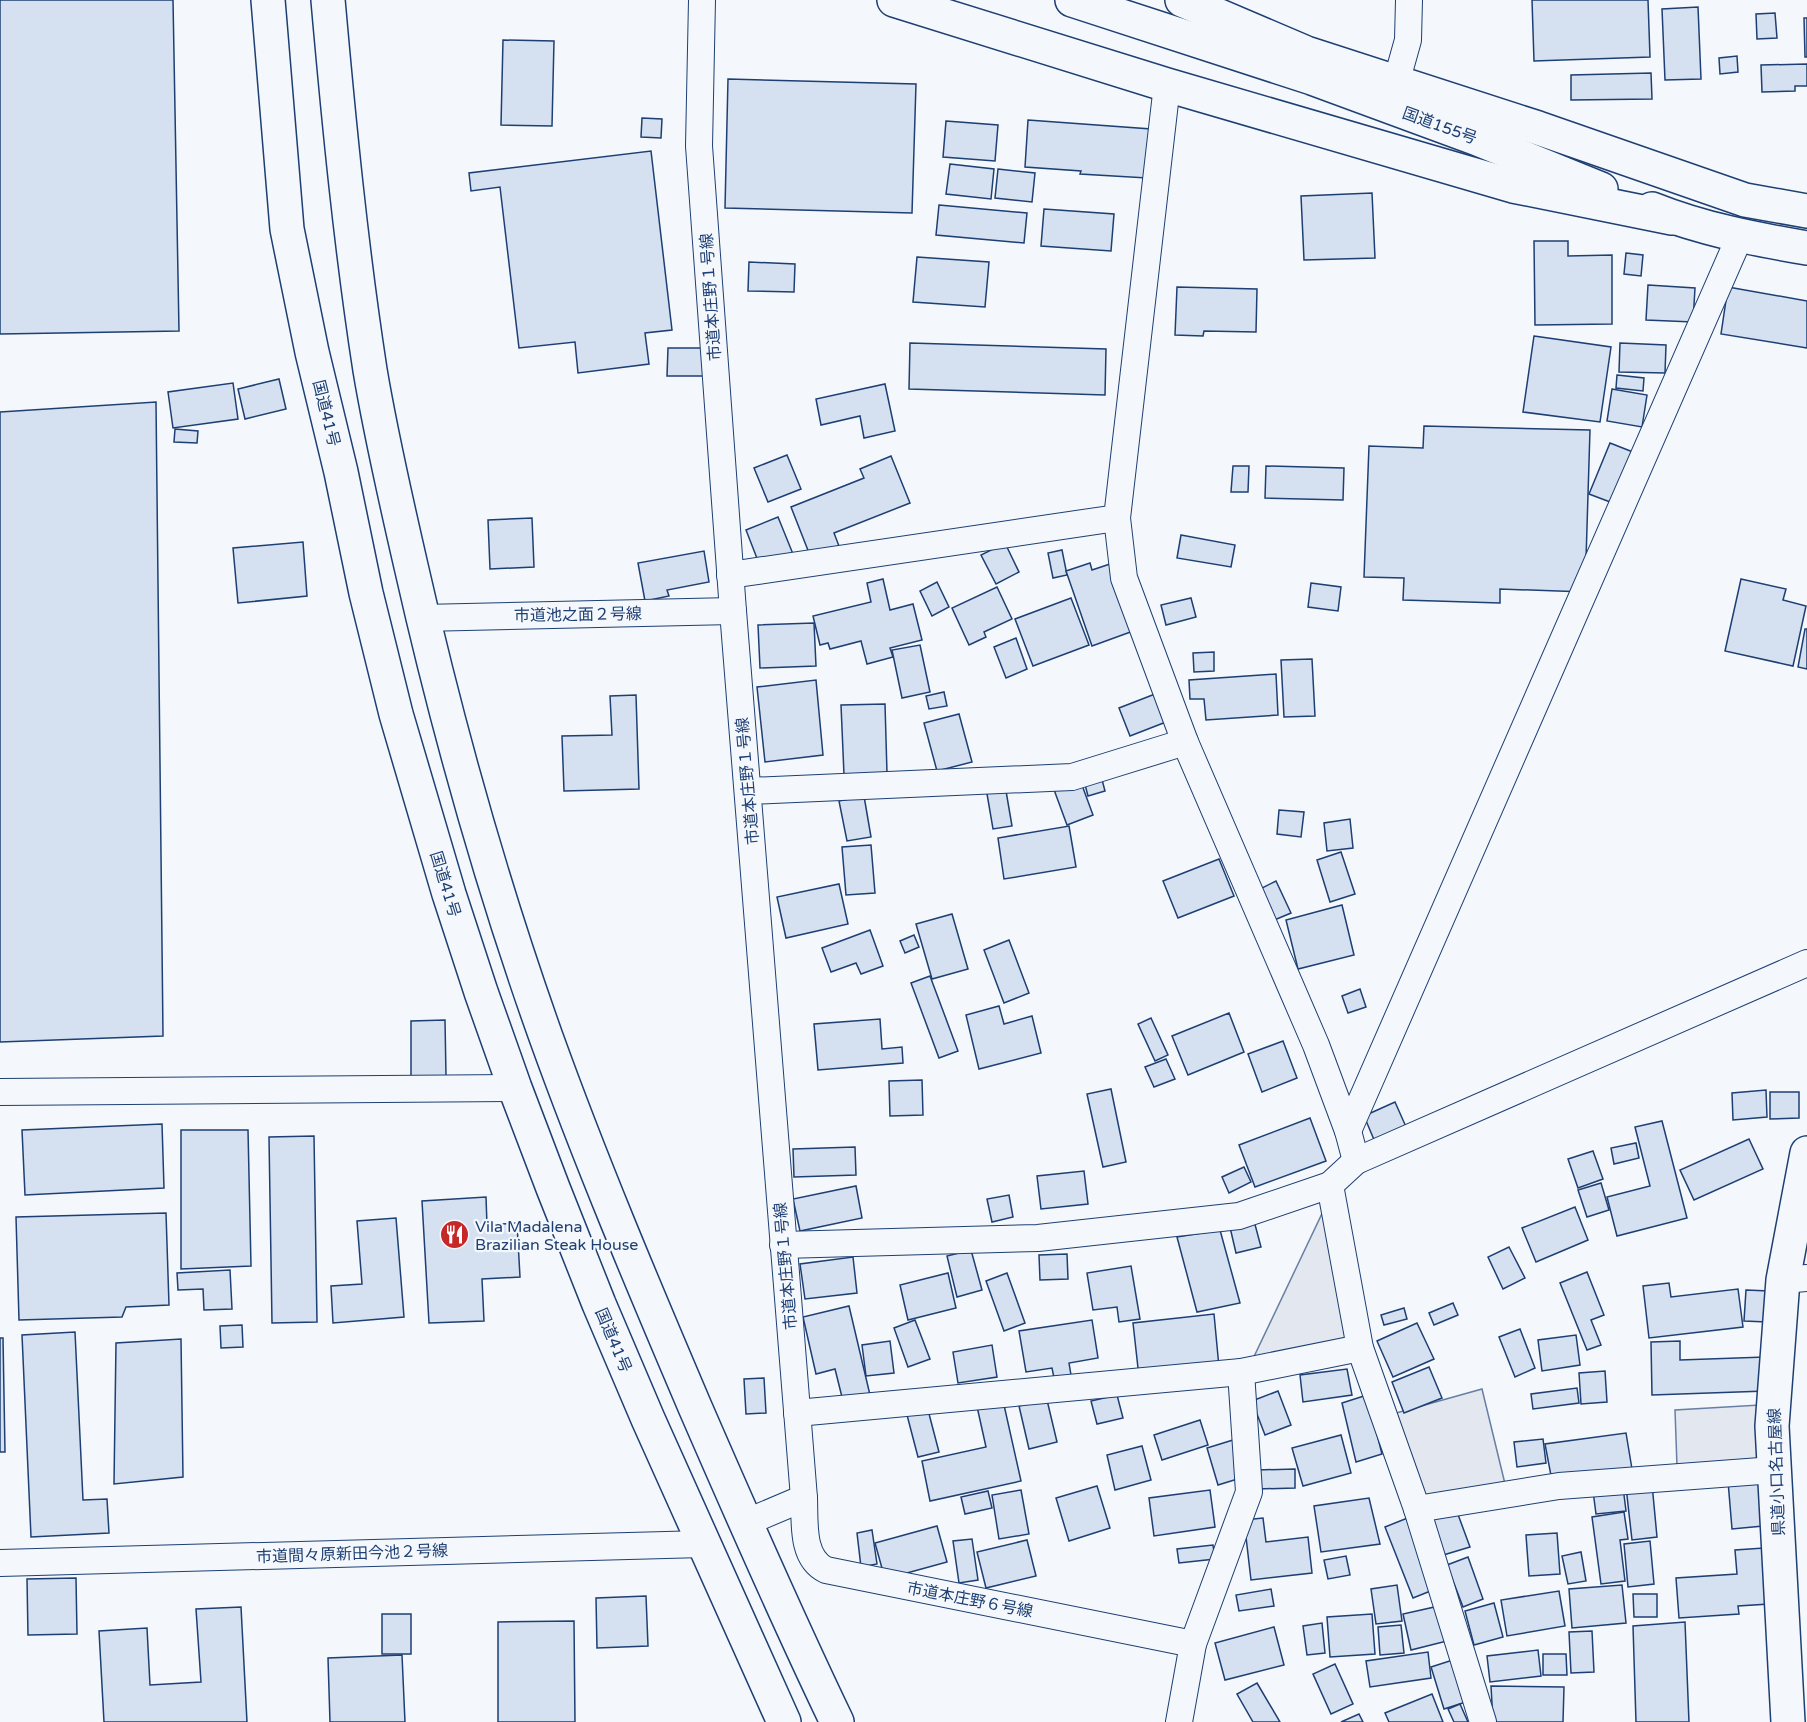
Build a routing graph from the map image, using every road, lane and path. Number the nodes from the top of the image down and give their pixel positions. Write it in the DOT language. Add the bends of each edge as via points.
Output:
graph roads {
  1 [pos="268,0"];
  2 [pos="328,0"];
  3 [pos="702,0"];
  4 [pos="894,0"];
  5 [pos="1072,0"];
  6 [pos="1182,0"];
  7 [pos="1409,0"];
  8 [pos="1140,9"];
  9 [pos="1304,52"];
  10 [pos="1396,83"];
  11 [pos="1167,85"];
  12 [pos="1807,211"];
  13 [pos="1672,218"];
  14 [pos="1740,236"];
  15 [pos="1807,248"];
  16 [pos="1117,518"];
  17 [pos="730,574"];
  18 [pos="733,611"];
  19 [pos="422,618"];
  20 [pos="1185,742"];
  21 [pos="748,791"];
  22 [pos="1807,963"];
  23 [pos="516,1088"];
  24 [pos="0,1092"];
  25 [pos="1348,1131"];
  26 [pos="1807,1153"];
  27 [pos="1356,1161"];
  28 [pos="1330,1185"];
  29 [pos="783,1245"];
  30 [pos="1795,1279"];
  31 [pos="1360,1348"];
  32 [pos="1241,1372"];
  33 [pos="797,1413"];
  34 [pos="1774,1470"];
  35 [pos="804,1498"];
  36 [pos="1417,1509"];
  37 [pos="745,1523"];
  38 [pos="704,1544"];
  39 [pos="0,1563"];
  40 [pos="1193,1644"];
  41 [pos="784,1722"];
  42 [pos="837,1722"];
  43 [pos="1179,1722"];
  44 [pos="1483,1722"];
  45 [pos="1788,1722"];
  1 -- 23 [label="main road, 国道41号" via="287,229 366,593 396,714 449,894"];
  2 -- 19 [label="main road" via="339,126 371,374"];
  3 -- 17 [label="street, 市道本庄野１号線" via="699,146"];
  4 -- 11 [label="main road"];
  5 -- 8 [label="main road, 国道155号"];
  6 -- 9 [label="main road"];
  7 -- 10 [label="street" via="1408,40"];
  8 -- 9 [label="main road, 国道155号"];
  8 -- 13 [label="main road, 国道155号"];
  9 -- 10 [label="main road, 国道155号"];
  10 -- 12 [label="main road, 国道155号" via="1745,200"];
  11 -- 13 [label="main road" via="1513,186"];
  11 -- 16 [label="street"];
  13 -- 14 [label="main road, 国道155号"];
  14 -- 15 [label="main road, 国道155号"];
  14 -- 25 [label="street"];
  16 -- 17 [label="street"];
  16 -- 20 [label="street" via="1124,578"];
  17 -- 18 [label="street, 市道本庄野１号線"];
  18 -- 19 [label="street, 市道池之面２号線"];
  18 -- 21 [label="street, 市道本庄野１号線"];
  19 -- 37 [label="main road" via="471,806 545,1034 635,1268"];
  20 -- 21 [label="street" via="1072,777"];
  20 -- 25 [label="street" via="1316,1046"];
  21 -- 29 [label="street, 市道本庄野１号線"];
  22 -- 27 [label="street"];
  23 -- 24 [label="street"];
  23 -- 38 [label="main road, 国道41号" via="599,1304"];
  25 -- 27 [label="street"];
  26 -- 30 [label="main road, 県道小口名古屋線"];
  27 -- 28 [label="street"];
  28 -- 29 [label="street" via="1239,1216 1038,1238"];
  28 -- 31 [label="street"];
  29 -- 33 [label="street, 市道本庄野１号線"];
  30 -- 34 [label="main road, 県道小口名古屋線" via="1772,1426"];
  31 -- 32 [label="street"];
  31 -- 36 [label="street"];
  32 -- 33 [label="street"];
  32 -- 40 [label="street" via="1249,1492"];
  33 -- 35 [label="street, 市道本庄野１号線"];
  34 -- 36 [label="street" via="1559,1486"];
  34 -- 45 [label="main road, 県道小口名古屋線"];
  35 -- 37 [label="street"];
  35 -- 40 [label="street, 市道本庄野６号線" via="809,1552 812,1560 826,1570"];
  36 -- 44 [label="street"];
  37 -- 42 [label="main road"];
  38 -- 39 [label="street, 市道間々原新田今池２号線"];
  38 -- 41 [label="main road, 国道41号"];
  40 -- 43 [label="street"];
}
